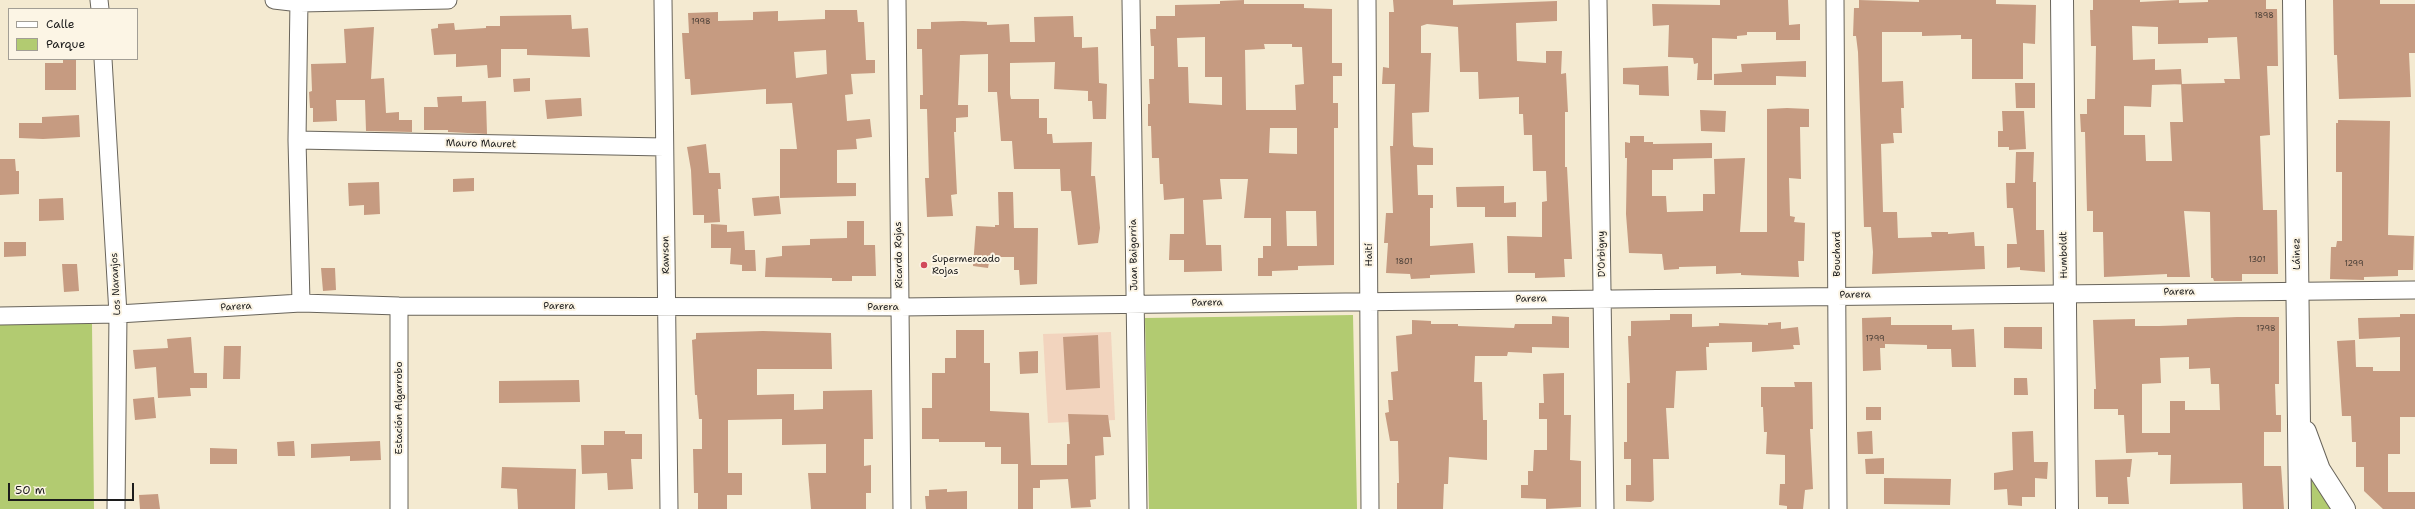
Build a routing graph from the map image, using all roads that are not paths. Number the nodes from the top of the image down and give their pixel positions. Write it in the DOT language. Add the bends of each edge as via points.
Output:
graph roads {
  1 [pos="274,0"];
  2 [pos="448,0"];
  3 [pos="663,0"];
  4 [pos="897,0"];
  5 [pos="1131,0"];
  6 [pos="1367,0"];
  7 [pos="1598,0"];
  8 [pos="1835,0"];
  9 [pos="2062,0"];
  10 [pos="2294,0"];
  11 [pos="300,1"];
  12 [pos="103,60"];
  13 [pos="297,140"];
  14 [pos="664,147"];
  15 [pos="2415,290"];
  16 [pos="2298,291"];
  17 [pos="2065,293"];
  18 [pos="1837,295"];
  19 [pos="1602,298"];
  20 [pos="1369,301"];
  21 [pos="301,303"];
  22 [pos="1135,304"];
  23 [pos="399,306"];
  24 [pos="666,307"];
  25 [pos="900,307"];
  26 [pos="118,314"];
  27 [pos="0,316"];
  28 [pos="2299,414"];
  29 [pos="116,509"];
  30 [pos="399,509"];
  31 [pos="669,509"];
  32 [pos="902,509"];
  33 [pos="1138,509"];
  34 [pos="1370,509"];
  35 [pos="1605,509"];
  36 [pos="1838,509"];
  37 [pos="2068,509"];
  38 [pos="2300,509"];
  39 [pos="2344,509"];
  1 -- 11 [label="street"];
  2 -- 11 [label="street"];
  3 -- 14 [label="street, Rawson"];
  4 -- 25 [label="street, Ricardo Rojas"];
  5 -- 22 [label="street, Juan Baigorria"];
  6 -- 20 [label="street, Haití"];
  7 -- 19 [label="street, D'Orbigny"];
  8 -- 18 [label="street, Bouchard"];
  9 -- 17 [label="main road, Humboldt"];
  10 -- 16 [label="main road, Láinez"];
  11 -- 13 [label="street"];
  12 -- 26 [label="street, Los Naranjos"];
  13 -- 14 [label="street, Mauro Mauret"];
  13 -- 21 [label="street"];
  14 -- 24 [label="street, Rawson"];
  15 -- 16 [label="street, Parera"];
  16 -- 17 [label="street, Parera"];
  16 -- 28 [label="main road, Láinez"];
  17 -- 18 [label="street, Parera"];
  17 -- 37 [label="main road, Humboldt"];
  18 -- 19 [label="street, Parera"];
  18 -- 36 [label="street, Bouchard"];
  19 -- 20 [label="street, Parera"];
  19 -- 35 [label="street, D'Orbigny"];
  20 -- 22 [label="street, Parera"];
  20 -- 34 [label="street, Haití"];
  21 -- 23 [label="street, Parera"];
  21 -- 26 [label="street, Parera"];
  22 -- 25 [label="street, Parera"];
  22 -- 33 [label="street, Juan Baigorria"];
  23 -- 24 [label="street, Parera"];
  23 -- 30 [label="street, Estación Algarrobo"];
  24 -- 25 [label="street, Parera"];
  24 -- 31 [label="street, Rawson"];
  25 -- 32 [label="street, Ricardo Rojas"];
  26 -- 27 [label="street, Parera"];
  26 -- 29 [label="street, Los Naranjos"];
  28 -- 38 [label="main road, Láinez"];
  28 -- 39 [label="main road" via="2319,470"];
}
